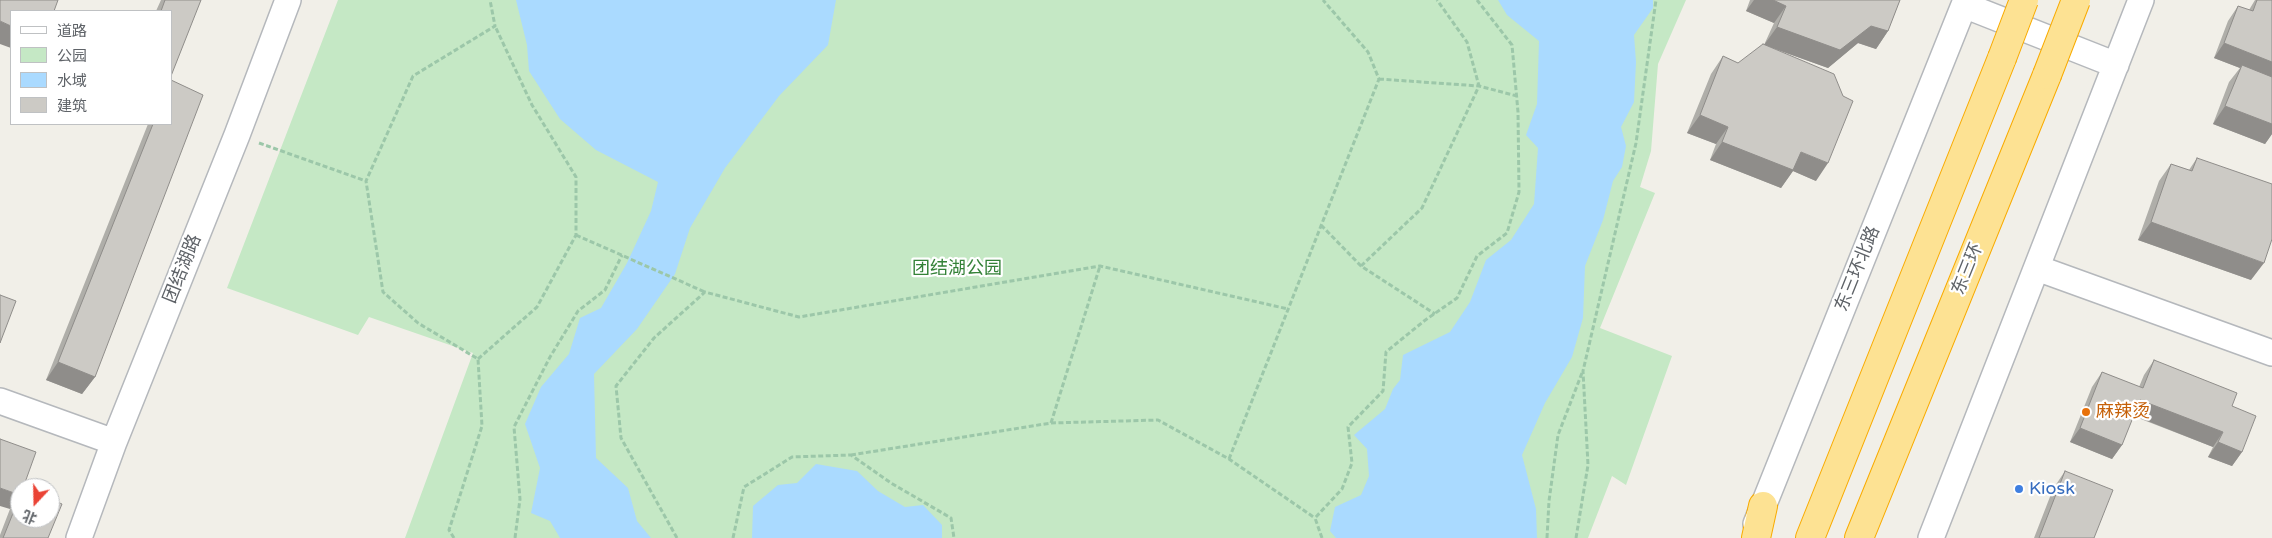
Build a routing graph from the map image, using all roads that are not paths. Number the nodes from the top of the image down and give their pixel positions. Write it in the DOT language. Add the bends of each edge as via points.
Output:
graph roads {
  1 [pos="288,0"];
  2 [pos="2024,0"];
  3 [pos="2076,0"];
  4 [pos="2141,0"];
  5 [pos="1965,3"];
  6 [pos="2116,65"];
  7 [pos="2037,268"];
  8 [pos="2272,353"];
  9 [pos="0,401"];
  10 [pos="114,442"];
  11 [pos="1764,506"];
  12 [pos="79,538"];
  13 [pos="1751,538"];
  14 [pos="1756,538"];
  15 [pos="1810,538"];
  16 [pos="1860,538"];
  17 [pos="1932,538"];
  1 -- 10 [label="street, 团结湖路" via="238,135"];
  2 -- 15 [label="highway, bridge"];
  3 -- 16 [label="highway, 东三环, bridge"];
  4 -- 6 [label="street"];
  5 -- 6 [label="street"];
  5 -- 11 [label="street, 东三环北路"];
  6 -- 7 [label="street"];
  7 -- 8 [label="street"];
  7 -- 17 [label="street"];
  9 -- 10 [label="street"];
  10 -- 12 [label="street, 团结湖路"];
  11 -- 13 [label="street, 东三环北路"];
  11 -- 14 [label="highway"];
}
